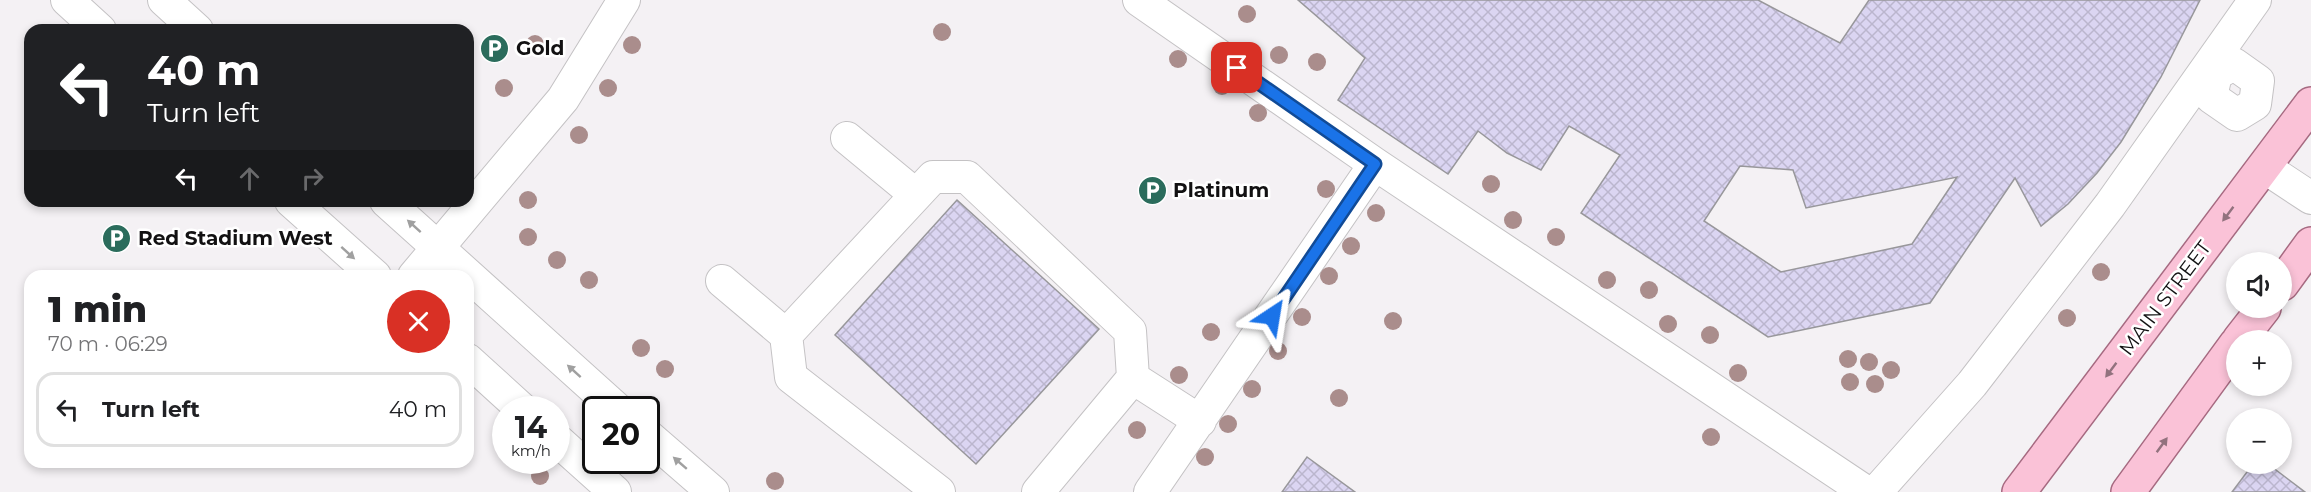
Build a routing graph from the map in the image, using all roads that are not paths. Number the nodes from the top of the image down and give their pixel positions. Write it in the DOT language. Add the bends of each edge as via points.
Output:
graph roads {
  1 [pos="67,0"];
  2 [pos="164,0"];
  3 [pos="624,0"];
  4 [pos="1139,0"];
  5 [pos="2255,0"];
  6 [pos="93,24"];
  7 [pos="190,24"];
  8 [pos="2212,70"];
  9 [pos="2305,114"];
  10 [pos="847,138"];
  11 [pos="1375,164"];
  12 [pos="2264,167"];
  13 [pos="916,195"];
  14 [pos="2311,198"];
  15 [pos="474,206"];
  16 [pos="298,207"];
  17 [pos="393,207"];
  18 [pos="473,207"];
  19 [pos="2311,244"];
  20 [pos="439,248"];
  21 [pos="368,270"];
  22 [pos="419,270"];
  23 [pos="463,270"];
  24 [pos="2292,270"];
  25 [pos="474,280"];
  26 [pos="722,281"];
  27 [pos="2256,318"];
  28 [pos="2247,330"];
  29 [pos="786,335"];
  30 [pos="2226,358"];
  31 [pos="474,365"];
  32 [pos="1133,378"];
  33 [pos="508,396"];
  34 [pos="603,396"];
  35 [pos="1200,421"];
  36 [pos="660,446"];
  37 [pos="570,452"];
  38 [pos="615,492"];
  39 [pos="713,492"];
  40 [pos="939,492"];
  41 [pos="1038,492"];
  42 [pos="1150,492"];
  43 [pos="1866,492"];
  44 [pos="1876,492"];
  45 [pos="2019,492"];
  46 [pos="2128,492"];
  1 -- 6 [label="street"];
  2 -- 7 [label="street"];
  3 -- 15 [label="street" via="563,99"];
  4 -- 11 [label="street"];
  5 -- 8 [label="street"];
  8 -- 9 [label="street" via="2234,64 2258,81 2255,104"];
  8 -- 44 [label="street" via="1972,384"];
  9 -- 12 [label="main road, MAIN STREET"];
  10 -- 13 [label="street"];
  11 -- 35 [label="street"];
  11 -- 43 [label="street"];
  12 -- 14 [label="street"];
  12 -- 45 [label="main road, MAIN STREET, one-way"];
  13 -- 29 [label="street"];
  13 -- 32 [label="street" via="933,177 967,177 1130,331"];
  16 -- 21 [label="street, one-way"];
  20 -- 17 [label="street, one-way"];
  18 -- 20 [label="street"];
  19 -- 24 [label="main road"];
  20 -- 22 [label="street"];
  23 -- 20 [label="street, one-way"];
  34 -- 25 [label="street, one-way"];
  26 -- 29 [label="street"];
  27 -- 28 [label="main road"];
  29 -- 40 [label="street" via="791,377"];
  46 -- 30 [label="main road, one-way"];
  31 -- 33 [label="street"];
  32 -- 35 [label="street"];
  32 -- 41 [label="street"];
  35 -- 42 [label="street"];
  39 -- 36 [label="street, one-way"];
  37 -- 38 [label="street"];
}
